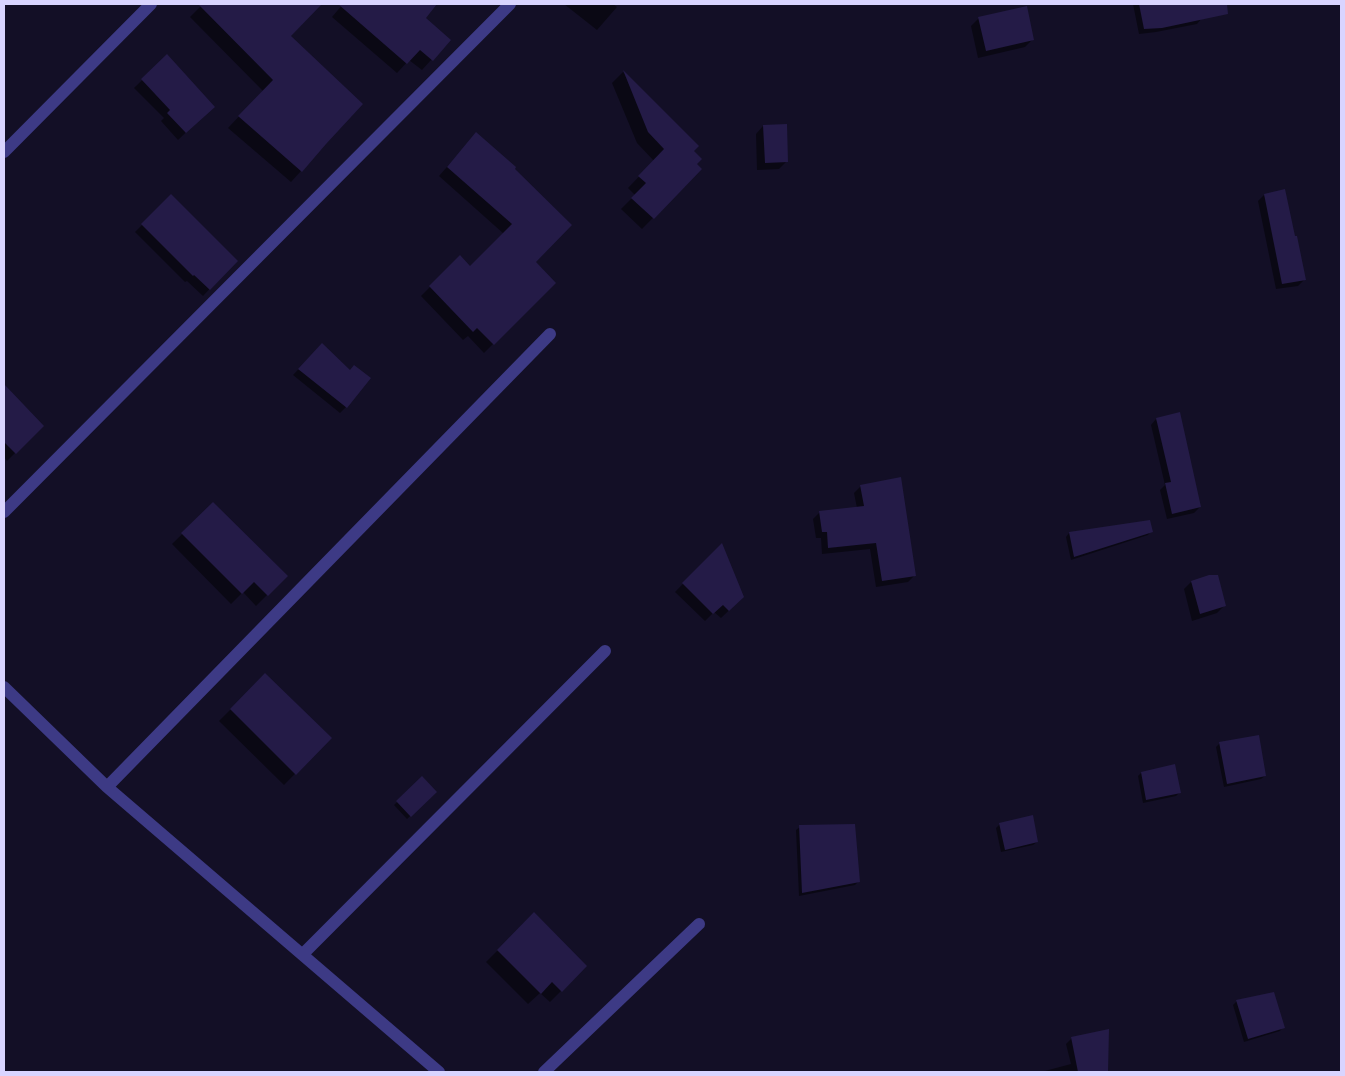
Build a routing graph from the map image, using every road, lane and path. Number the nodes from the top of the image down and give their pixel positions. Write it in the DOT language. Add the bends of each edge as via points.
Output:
graph roads {
  1 [pos="151,4"];
  2 [pos="510,4"];
  3 [pos="4,152"];
  4 [pos="550,334"];
  5 [pos="4,512"];
  6 [pos="605,651"];
  7 [pos="4,688"];
  8 [pos="107,787"];
  9 [pos="699,924"];
  10 [pos="303,954"];
  11 [pos="439,1072"];
  12 [pos="544,1072"];
  1 -- 3 [label="street"];
  2 -- 5 [label="street"];
  4 -- 8 [label="street"];
  6 -- 10 [label="street"];
  7 -- 8 [label="street"];
  8 -- 10 [label="street"];
  9 -- 12 [label="street"];
  10 -- 11 [label="street"];
}
